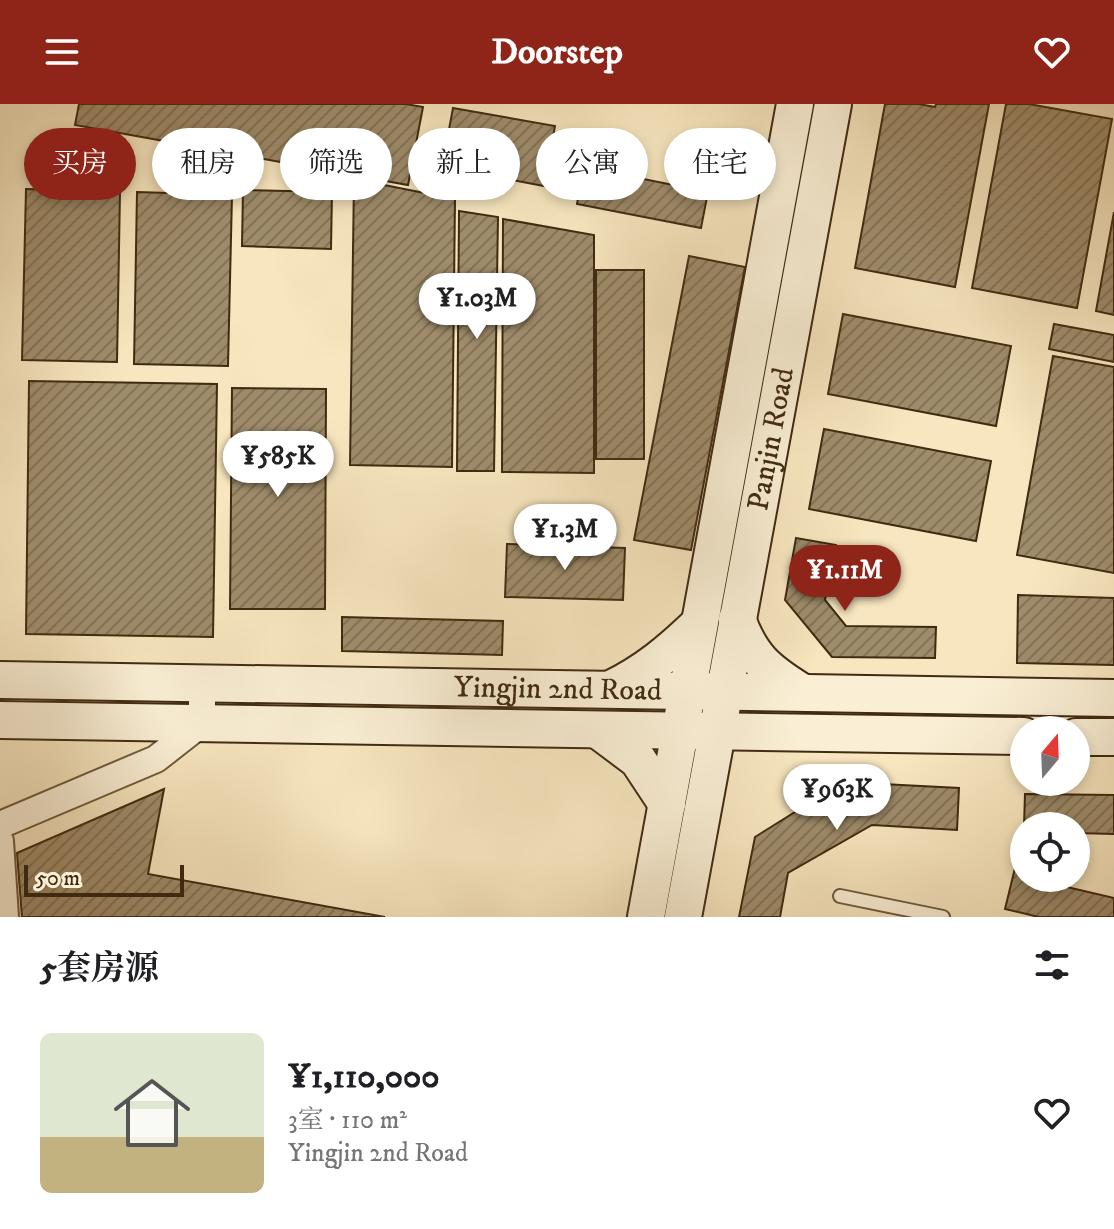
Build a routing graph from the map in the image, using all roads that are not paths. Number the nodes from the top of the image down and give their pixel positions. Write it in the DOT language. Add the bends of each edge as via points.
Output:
graph roads {
  1 [pos="795,104"];
  2 [pos="833,104"];
  3 [pos="737,619"];
  4 [pos="699,624"];
  5 [pos="0,680"];
  6 [pos="202,684"];
  7 [pos="609,689"];
  8 [pos="687,691"];
  9 [pos="724,691"];
  10 [pos="800,691"];
  11 [pos="1114,698"];
  12 [pos="0,720"];
  13 [pos="202,723"];
  14 [pos="598,730"];
  15 [pos="679,731"];
  16 [pos="717,732"];
  17 [pos="775,733"];
  18 [pos="1010,736"];
  19 [pos="1090,737"];
  20 [pos="1114,737"];
  21 [pos="667,804"];
  22 [pos="703,806"];
  23 [pos="0,825"];
  24 [pos="0,841"];
  25 [pos="840,896"];
  26 [pos="5,917"];
  27 [pos="646,917"];
  28 [pos="683,917"];
  29 [pos="943,917"];
  1 -- 4 [label="street, Panjin Road"];
  2 -- 3 [label="street, Panjin Road"];
  3 -- 9 [label="street, Panjin Road"];
  3 -- 10 [label="street" via="746,644 773,674"];
  4 -- 7 [label="street" via="643,673"];
  4 -- 8 [label="street, Panjin Road"];
  5 -- 6 [label="street, Yingjin 2nd Road"];
  6 -- 7 [label="street, Yingjin 2nd Road"];
  6 -- 13 [label="street"];
  7 -- 8 [label="street, Yingjin 2nd Road"];
  8 -- 9 [label="street, Yingjin 2nd Road"];
  8 -- 15 [label="street, Panjin Road"];
  9 -- 10 [label="street, Yingjin 2nd Road"];
  9 -- 16 [label="street, Panjin Road"];
  10 -- 11 [label="street, Yingjin 2nd Road"];
  12 -- 13 [label="street, Yingjin 2nd Road"];
  13 -- 14 [label="street, Yingjin 2nd Road"];
  13 -- 23 [label="street" via="156,759"];
  14 -- 15 [label="street, Yingjin 2nd Road"];
  14 -- 21 [label="street" via="638,760"];
  15 -- 16 [label="street, Yingjin 2nd Road"];
  15 -- 21 [label="street, Panjin Road"];
  16 -- 17 [label="street, Yingjin 2nd Road"];
  16 -- 22 [label="street, Panjin Road"];
  17 -- 18 [label="street, Yingjin 2nd Road"];
  17 -- 22 [label="street" via="724,774"];
  19 -- 20 [label="street"];
  21 -- 27 [label="street, Panjin Road"];
  22 -- 28 [label="street, Panjin Road"];
  24 -- 26 [label="street"];
  25 -- 29 [label="lane"];
}
